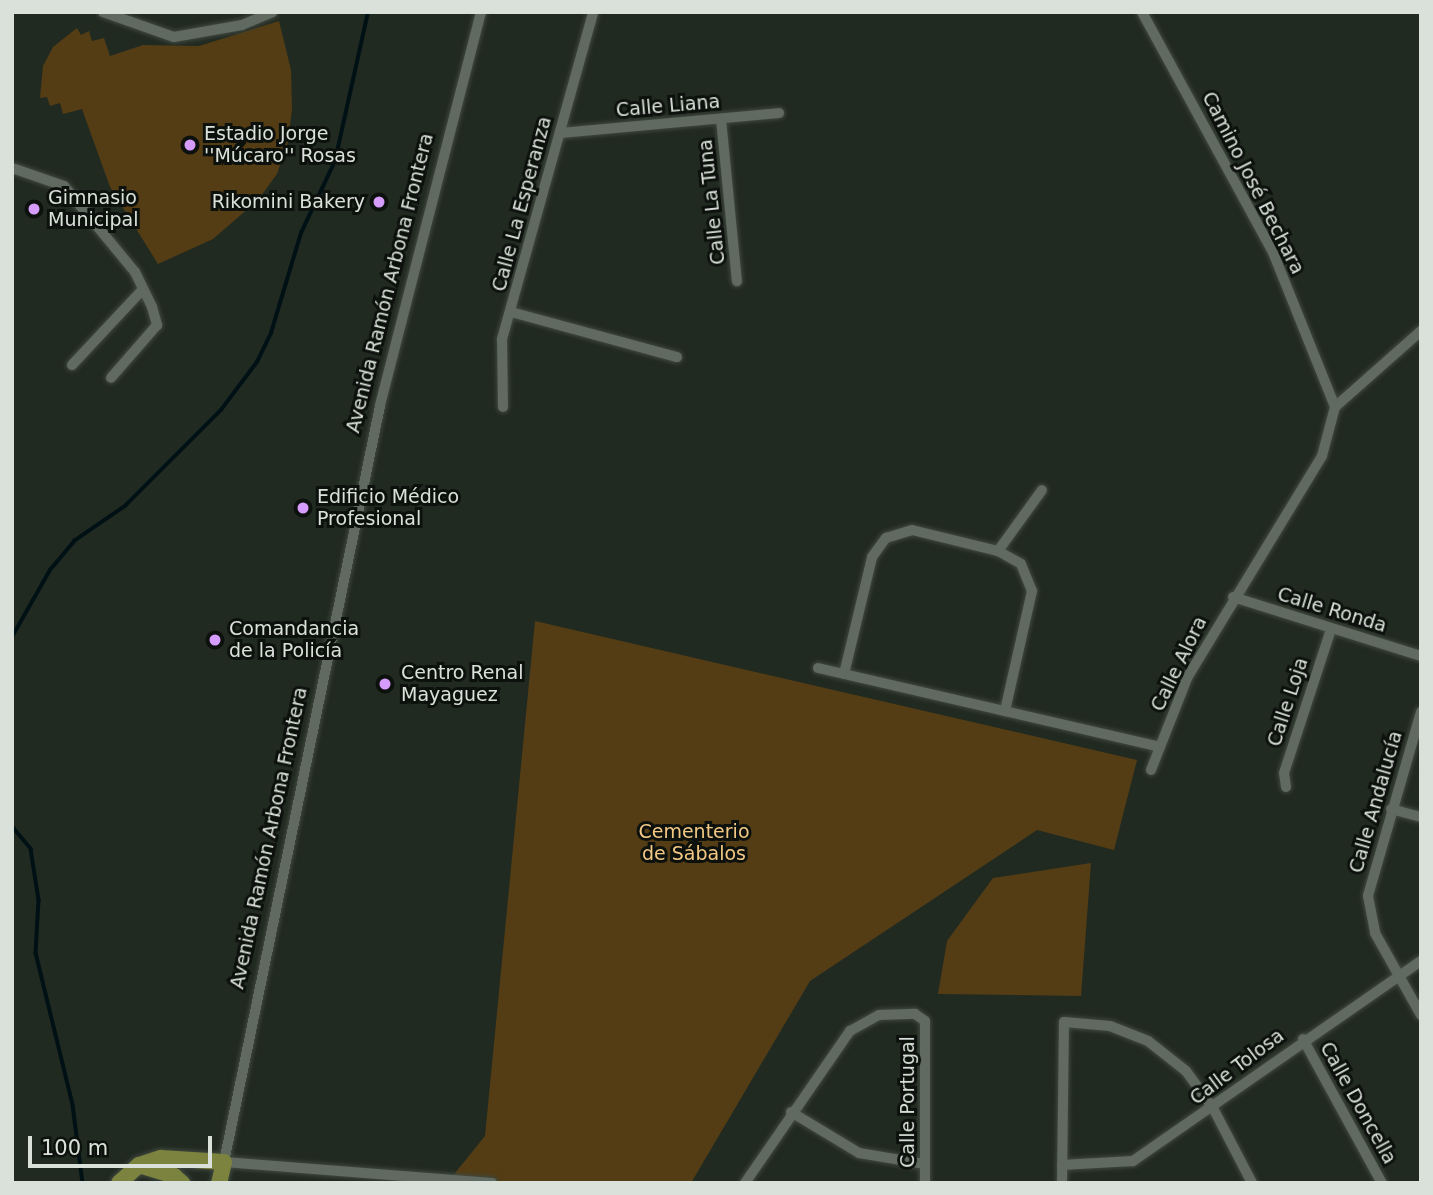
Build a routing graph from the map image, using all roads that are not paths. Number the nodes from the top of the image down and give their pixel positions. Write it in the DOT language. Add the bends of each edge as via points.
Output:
graph roads {
  1 [pos="103,12"];
  2 [pos="272,12"];
  3 [pos="481,12"];
  4 [pos="593,12"];
  5 [pos="1142,12"];
  6 [pos="779,113"];
  7 [pos="721,119"];
  8 [pos="560,133"];
  9 [pos="12,167"];
  10 [pos="737,281"];
  11 [pos="143,289"];
  12 [pos="511,312"];
  13 [pos="1421,331"];
  14 [pos="677,357"];
  15 [pos="72,365"];
  16 [pos="111,378"];
  17 [pos="503,407"];
  18 [pos="1335,407"];
  19 [pos="1042,490"];
  20 [pos="998,551"];
  21 [pos="1233,597"];
  22 [pos="1331,629"];
  23 [pos="1421,656"];
  24 [pos="818,668"];
  25 [pos="844,674"];
  26 [pos="1005,711"];
  27 [pos="1421,712"];
  28 [pos="1159,747"];
  29 [pos="1151,771"];
  30 [pos="1286,787"];
  31 [pos="1391,809"];
  32 [pos="1420,817"];
  33 [pos="1421,961"];
  34 [pos="1397,975"];
  35 [pos="1421,1015"];
  36 [pos="1303,1039"];
  37 [pos="1213,1108"];
  38 [pos="791,1112"];
  39 [pos="224,1162"];
  40 [pos="925,1164"];
  41 [pos="139,1165"];
  42 [pos="1062,1165"];
  43 [pos="119,1183"];
  44 [pos="182,1183"];
  45 [pos="219,1183"];
  46 [pos="492,1183"];
  47 [pos="745,1183"];
  48 [pos="925,1183"];
  49 [pos="1062,1183"];
  50 [pos="1252,1183"];
  51 [pos="1382,1183"];
  1 -- 2 [label="street" via="174,37 242,25"];
  3 -- 39 [label="street, Avenida Ramón Arbona Frontera" via="380,406"];
  4 -- 8 [label="street, Calle La Esperanza"];
  5 -- 18 [label="street, Camino José Bechara" via="1272,250"];
  6 -- 7 [label="street, Calle Liana"];
  7 -- 8 [label="street, Calle Liana"];
  7 -- 10 [label="street, Calle La Tuna"];
  8 -- 12 [label="street, Calle La Esperanza"];
  9 -- 11 [label="street" via="64,186 99,224"];
  11 -- 15 [label="street"];
  11 -- 16 [label="street" via="157,325"];
  12 -- 14 [label="street"];
  12 -- 17 [label="street, Calle La Esperanza" via="500,354"];
  13 -- 18 [label="street"];
  18 -- 21 [label="street" via="1322,456"];
  19 -- 20 [label="street"];
  20 -- 25 [label="street" via="912,530 886,538 872,557"];
  20 -- 26 [label="street" via="1021,564 1032,591"];
  21 -- 22 [label="street, Calle Ronda"];
  21 -- 28 [label="street, Calle Alora" via="1188,676"];
  22 -- 23 [label="street, Calle Ronda"];
  22 -- 30 [label="street, Calle Loja" via="1284,773"];
  24 -- 25 [label="street"];
  25 -- 26 [label="street"];
  26 -- 28 [label="street"];
  27 -- 31 [label="street, Calle Andalucía"];
  28 -- 29 [label="street, Calle Alora"];
  31 -- 32 [label="street"];
  31 -- 34 [label="street, Calle Andalucía" via="1368,896 1375,933"];
  33 -- 34 [label="street, Calle Tolosa"];
  34 -- 35 [label="street, Calle Andalucía"];
  34 -- 36 [label="street, Calle Tolosa"];
  36 -- 37 [label="street, Calle Tolosa"];
  36 -- 51 [label="street, Calle Doncella"];
  37 -- 42 [label="street, Calle Tolosa" via="1133,1161"];
  37 -- 42 [label="street" via="1186,1071 1148,1041 1110,1026 1064,1022"];
  37 -- 50 [label="street"];
  38 -- 40 [label="street" via="859,1153"];
  38 -- 40 [label="street, Calle Portugal" via="850,1031 879,1015 915,1014 925,1021"];
  38 -- 47 [label="street"];
  39 -- 41 [label="main road" via="161,1158"];
  39 -- 45 [label="main road, Avenida Ramón Arbona Frontera"];
  39 -- 46 [label="street"];
  40 -- 48 [label="street, Calle Portugal"];
  41 -- 43 [label="main road"];
  41 -- 44 [label="main road"];
  42 -- 49 [label="street"];
}
